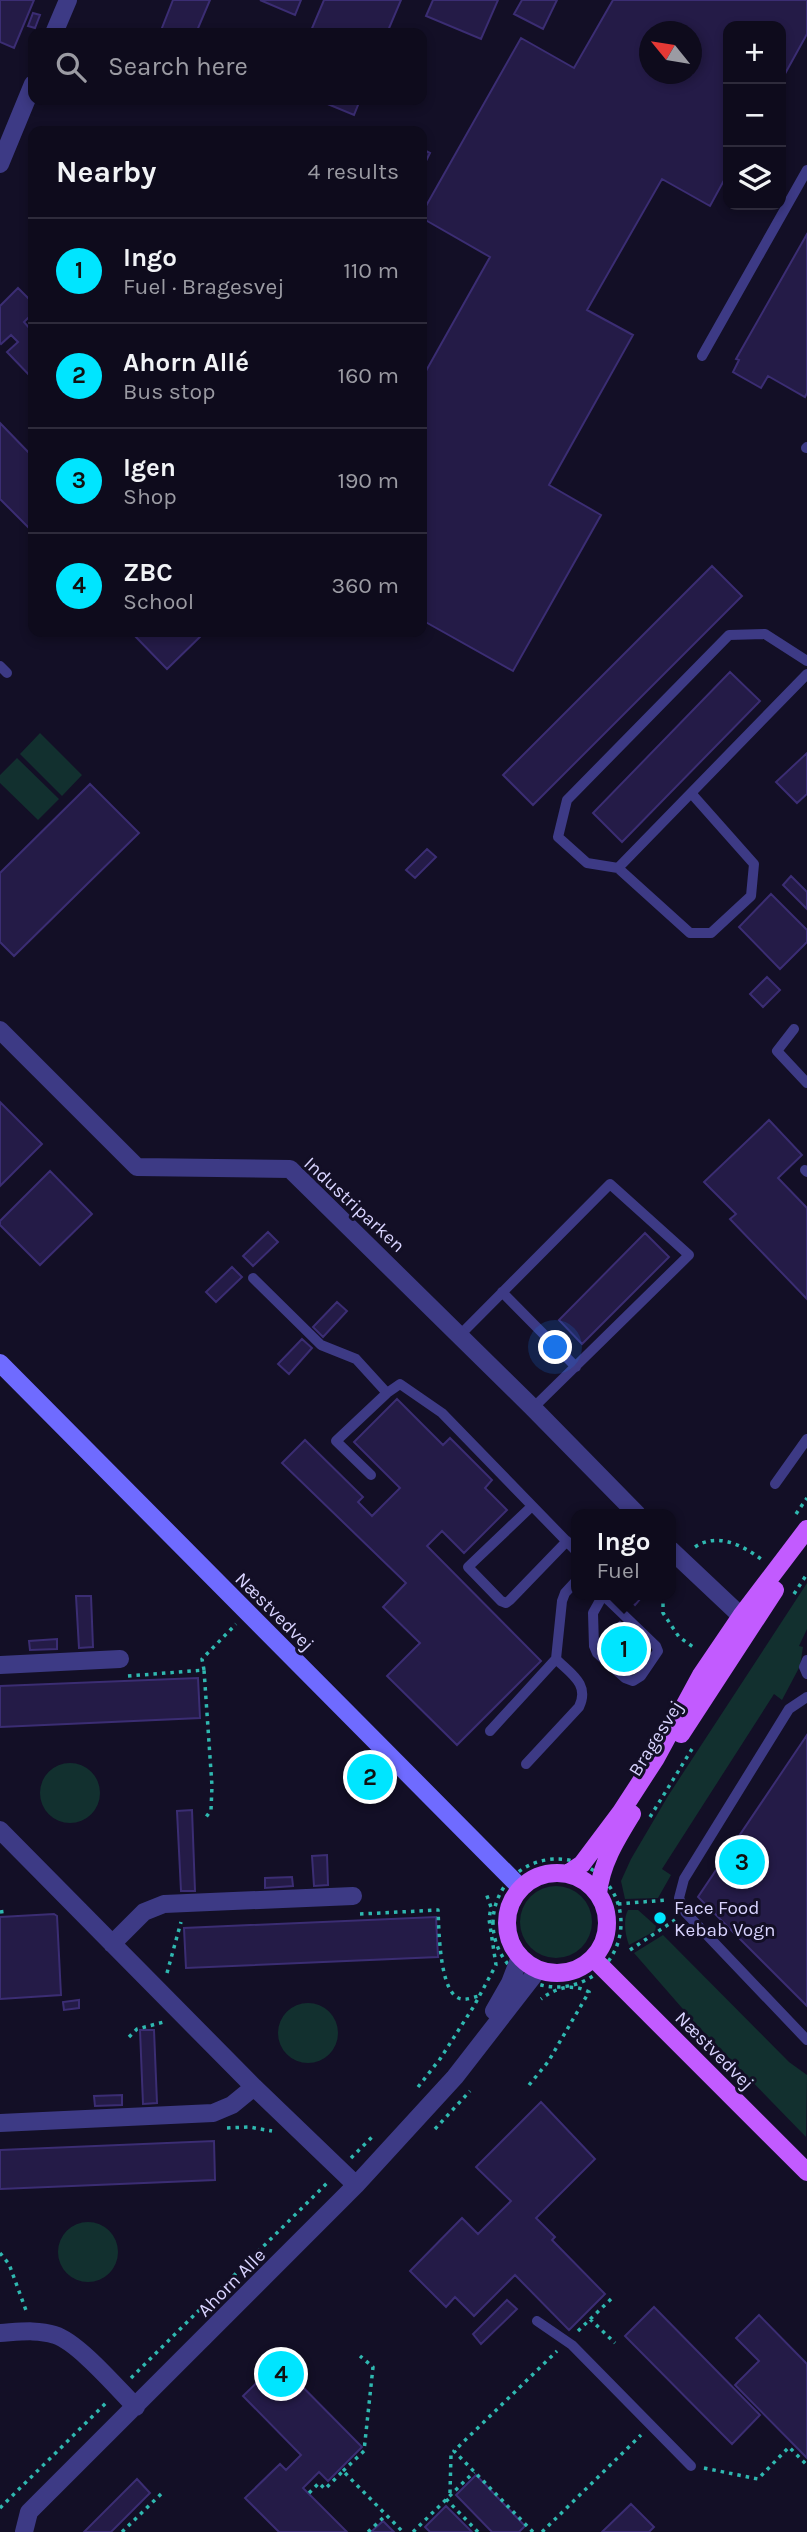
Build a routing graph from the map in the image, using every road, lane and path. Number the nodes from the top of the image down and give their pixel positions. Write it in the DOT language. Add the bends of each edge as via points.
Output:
graph roads {
  1 [pos="68,0"];
  2 [pos="56,28"];
  3 [pos="28,96"];
  4 [pos="0,164"];
  5 [pos="807,170"];
  6 [pos="702,356"];
  7 [pos="807,661"];
  8 [pos="807,674"];
  9 [pos="691,793"];
  10 [pos="618,868"];
  11 [pos="794,1029"];
  12 [pos="0,1030"];
  13 [pos="807,1083"];
  14 [pos="253,1278"];
  15 [pos="502,1293"];
  16 [pos="460,1335"];
  17 [pos="0,1363"];
  18 [pos="576,1367"];
  19 [pos="387,1393"];
  20 [pos="533,1408"];
  21 [pos="807,1439"];
  22 [pos="371,1475"];
  23 [pos="775,1483"];
  24 [pos="532,1506"];
  25 [pos="632,1509"];
  26 [pos="807,1529"];
  27 [pos="567,1541"];
  28 [pos="807,1541"];
  29 [pos="571,1545"];
  30 [pos="676,1554"];
  31 [pos="676,1555"];
  32 [pos="763,1560"];
  33 [pos="571,1586"];
  34 [pos="600,1600"];
  35 [pos="608,1600"];
  36 [pos="663,1600"];
  37 [pos="761,1610"];
  38 [pos="248,1613"];
  39 [pos="741,1616"];
  40 [pos="698,1651"];
  41 [pos="556,1659"];
  42 [pos="807,1660"];
  43 [pos="0,1665"];
  44 [pos="120,1667"];
  45 [pos="204,1670"];
  46 [pos="807,1674"];
  47 [pos="807,1696"];
  48 [pos="695,1713"];
  49 [pos="490,1731"];
  50 [pos="526,1764"];
  51 [pos="204,1820"];
  52 [pos="1,1833"];
  53 [pos="575,1869"];
  54 [pos="600,1875"];
  55 [pos="516,1883"];
  56 [pos="486,1893"];
  57 [pos="598,1894"];
  58 [pos="679,1898"];
  59 [pos="353,1905"];
  60 [pos="618,1905"];
  61 [pos="8,1911"];
  62 [pos="0,1912"];
  63 [pos="685,1912"];
  64 [pos="171,1922"];
  65 [pos="181,1922"];
  66 [pos="193,1922"];
  67 [pos="112,1944"];
  68 [pos="630,1950"];
  69 [pos="598,1962"];
  70 [pos="526,1970"];
  71 [pos="167,1975"];
  72 [pos="479,1996"];
  73 [pos="541,1997"];
  74 [pos="807,2039"];
  75 [pos="529,2085"];
  76 [pos="254,2087"];
  77 [pos="412,2095"];
  78 [pos="0,2123"];
  79 [pos="222,2129"];
  80 [pos="380,2130"];
  81 [pos="281,2139"];
  82 [pos="340,2170"];
  83 [pos="807,2172"];
  84 [pos="317,2176"];
  85 [pos="326,2185"];
  86 [pos="356,2185"];
  87 [pos="341,2200"];
  88 [pos="0,2253"];
  89 [pos="611,2299"];
  90 [pos="590,2319"];
  91 [pos="537,2321"];
  92 [pos="35,2332"];
  93 [pos="0,2333"];
  94 [pos="566,2342"];
  95 [pos="615,2343"];
  96 [pos="360,2356"];
  97 [pos="112,2396"];
  98 [pos="130,2414"];
  99 [pos="651,2425"];
  100 [pos="454,2451"];
  101 [pos="807,2465"];
  102 [pos="691,2466"];
  103 [pos="344,2471"];
  104 [pos="474,2472"];
  105 [pos="162,2493"];
  106 [pos="309,2493"];
  107 [pos="448,2497"];
  108 [pos="0,2508"];
  109 [pos="386,2515"];
  110 [pos="24,2532"];
  111 [pos="122,2532"];
  112 [pos="368,2532"];
  113 [pos="403,2532"];
  114 [pos="413,2532"];
  115 [pos="478,2532"];
  116 [pos="533,2532"];
  117 [pos="542,2532"];
  1 -- 2 [label="street"];
  3 -- 4 [label="street"];
  5 -- 6 [label="lane"];
  7 -- 10 [label="lane" via="765,634 729,635 567,800 558,837 587,863"];
  8 -- 9 [label="lane"];
  9 -- 10 [label="lane"];
  9 -- 10 [label="lane" via="754,864 751,896 711,933 690,933"];
  11 -- 13 [label="lane" via="777,1051"];
  12 -- 16 [label="street, Industriparken" via="137,1167 290,1169"];
  14 -- 19 [label="lane" via="321,1345 356,1359"];
  15 -- 16 [label="lane"];
  15 -- 18 [label="lane"];
  15 -- 18 [label="lane" via="610,1184 689,1255"];
  16 -- 20 [label="street, Industriparken"];
  17 -- 38 [label="main road, Næstvedvej"];
  18 -- 20 [label="lane"];
  19 -- 22 [label="lane" via="337,1441"];
  19 -- 24 [label="lane" via="397,1385 404,1386 442,1413"];
  20 -- 25 [label="street, Industriparken"];
  21 -- 23 [label="lane"];
  24 -- 27 [label="lane"];
  24 -- 27 [label="lane" via="468,1567 501,1601 510,1600"];
  26 -- 39 [label="main road, Bragesvej"];
  27 -- 29 [label="lane"];
  28 -- 37 [label="main road, Bragesvej"];
  30 -- 32 [label="path" via="704,1541 738,1543"];
  31 -- 39 [label="street"];
  33 -- 41 [label="lane" via="562,1601"];
  34 -- 35 [label="lane" via="593,1614 594,1646 633,1681 658,1651"];
  36 -- 40 [label="path" via="663,1613 679,1637"];
  37 -- 39 [label="main road"];
  37 -- 48 [label="main road, Bragesvej"];
  38 -- 45 [label="path" via="202,1659"];
  38 -- 55 [label="main road, Næstvedvej"];
  39 -- 48 [label="street" via="742,1630"];
  39 -- 53 [label="main road, Bragesvej" via="621,1812"];
  41 -- 49 [label="lane"];
  41 -- 50 [label="lane" via="581,1686 583,1698"];
  42 -- 46 [label="lane"];
  43 -- 44 [label="street"];
  44 -- 45 [label="path"];
  45 -- 51 [label="path" via="212,1786 211,1810"];
  47 -- 58 [label="lane" via="789,1709 684,1879"];
  48 -- 54 [label="main road, Bragesvej" via="624,1827"];
  52 -- 67 [label="street"];
  53 -- 54 [label="path"];
  53 -- 55 [label="main road"];
  53 -- 55 [label="path" via="561,1859 539,1861 519,1871"];
  53 -- 57 [label="main road"];
  54 -- 57 [label="main road, Bragesvej"];
  54 -- 60 [label="path"];
  55 -- 70 [label="main road" via="506,1923 511,1945"];
  55 -- 70 [label="path" via="498,1897 493,1931 501,1954"];
  56 -- 72 [label="path" via="496,1965"];
  57 -- 69 [label="main road" via="607,1923"];
  58 -- 60 [label="path"];
  58 -- 63 [label="lane"];
  59 -- 67 [label="street" via="164,1904 144,1913"];
  59 -- 72 [label="path" via="438,1910 443,1969 450,1990 462,1999"];
  60 -- 69 [label="path" via="617,1944"];
  61 -- 62 [label="path"];
  63 -- 68 [label="path"];
  63 -- 74 [label="lane"];
  64 -- 65 [label="path"];
  65 -- 66 [label="path"];
  65 -- 71 [label="path"];
  67 -- 76 [label="street"];
  69 -- 70 [label="main road" via="555,1973"];
  69 -- 70 [label="path" via="594,1974 574,1984 551,1986"];
  69 -- 83 [label="main road, Næstvedvej"];
  70 -- 86 [label="street, Ahorn Alle" via="454,2077"];
  72 -- 77 [label="path"];
  73 -- 75 [label="path" via="568,1987 589,1992"];
  76 -- 78 [label="street" via="213,2113"];
  76 -- 82 [label="street"];
  79 -- 81 [label="path" via="271,2130"];
  80 -- 82 [label="path"];
  82 -- 85 [label="path"];
  82 -- 86 [label="street"];
  84 -- 85 [label="path"];
  85 -- 87 [label="path"];
  85 -- 97 [label="path"];
  86 -- 87 [label="street, Ahorn Alle"];
  87 -- 98 [label="street, Ahorn Alle"];
  88 -- 92 [label="path" via="9,2264"];
  89 -- 90 [label="path"];
  90 -- 94 [label="path"];
  90 -- 95 [label="path"];
  91 -- 94 [label="lane"];
  92 -- 93 [label="street"];
  92 -- 97 [label="street" via="56,2335 75,2347"];
  94 -- 99 [label="lane"];
  94 -- 100 [label="path"];
  96 -- 103 [label="path" via="373,2367 363,2451"];
  97 -- 98 [label="street"];
  97 -- 98 [label="path"];
  97 -- 108 [label="path"];
  98 -- 110 [label="street, Ahorn Alle" via="29,2512"];
  99 -- 102 [label="lane"];
  99 -- 117 [label="path"];
  100 -- 104 [label="path"];
  100 -- 107 [label="path"];
  101 -- 102 [label="path" via="789,2447 758,2479"];
  103 -- 106 [label="path" via="325,2489 318,2483"];
  103 -- 109 [label="path"];
  104 -- 107 [label="path"];
  104 -- 116 [label="path"];
  105 -- 111 [label="path"];
  107 -- 114 [label="path"];
  107 -- 115 [label="path"];
  109 -- 112 [label="path"];
  109 -- 113 [label="path"];
}
